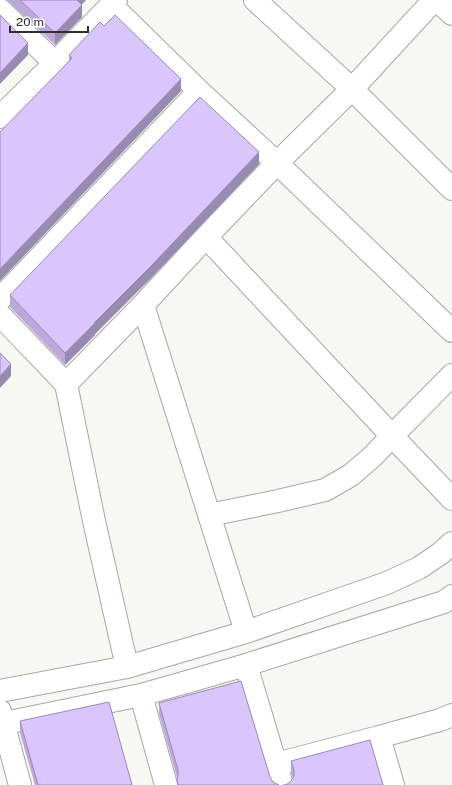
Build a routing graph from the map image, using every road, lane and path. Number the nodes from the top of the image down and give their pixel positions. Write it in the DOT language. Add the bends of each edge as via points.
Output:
graph roads {
  1 [pos="255,0"];
  2 [pos="434,0"];
  3 [pos="438,0"];
  4 [pos="113,3"];
  5 [pos="0,10"];
  6 [pos="452,14"];
  7 [pos="55,63"];
  8 [pos="352,89"];
  9 [pos="199,90"];
  10 [pos="0,117"];
  11 [pos="277,163"];
  12 [pos="452,189"];
  13 [pos="206,237"];
  14 [pos="0,299"];
  15 [pos="143,305"];
  16 [pos="0,315"];
  17 [pos="452,331"];
  18 [pos="452,375"];
  19 [pos="66,384"];
  20 [pos="392,436"];
  21 [pos="452,499"];
  22 [pos="209,515"];
  23 [pos="452,543"];
  24 [pos="452,596"];
  25 [pos="246,632"];
  26 [pos="246,665"];
  27 [pos="127,667"];
  28 [pos="0,691"];
  29 [pos="141,695"];
  30 [pos="452,715"];
  31 [pos="1,719"];
  32 [pos="379,737"];
  33 [pos="276,764"];
  34 [pos="20,785"];
  35 [pos="166,785"];
  36 [pos="282,785"];
  37 [pos="393,785"];
  1 -- 8 [label="street"];
  2 -- 8 [label="street"];
  3 -- 6 [label="street"];
  4 -- 7 [label="street"];
  4 -- 9 [label="street"];
  5 -- 7 [label="street"];
  7 -- 10 [label="street"];
  8 -- 11 [label="street"];
  8 -- 12 [label="street"];
  9 -- 11 [label="street"];
  9 -- 14 [label="street"];
  11 -- 13 [label="street"];
  11 -- 17 [label="street"];
  13 -- 15 [label="street"];
  13 -- 20 [label="street"];
  15 -- 19 [label="street"];
  15 -- 22 [label="street"];
  16 -- 19 [label="street"];
  18 -- 20 [label="street"];
  19 -- 27 [label="street"];
  20 -- 21 [label="street"];
  20 -- 22 [label="street" via="350,475 325,490"];
  22 -- 25 [label="street"];
  23 -- 25 [label="street" via="419,568 387,583"];
  24 -- 26 [label="street" via="444,602"];
  25 -- 27 [label="street"];
  26 -- 29 [label="street"];
  26 -- 33 [label="street"];
  27 -- 28 [label="street"];
  29 -- 31 [label="street"];
  29 -- 35 [label="street"];
  30 -- 32 [label="street"];
  31 -- 34 [label="street"];
  32 -- 33 [label="street"];
  32 -- 37 [label="street"];
  33 -- 36 [label="street"];
}
